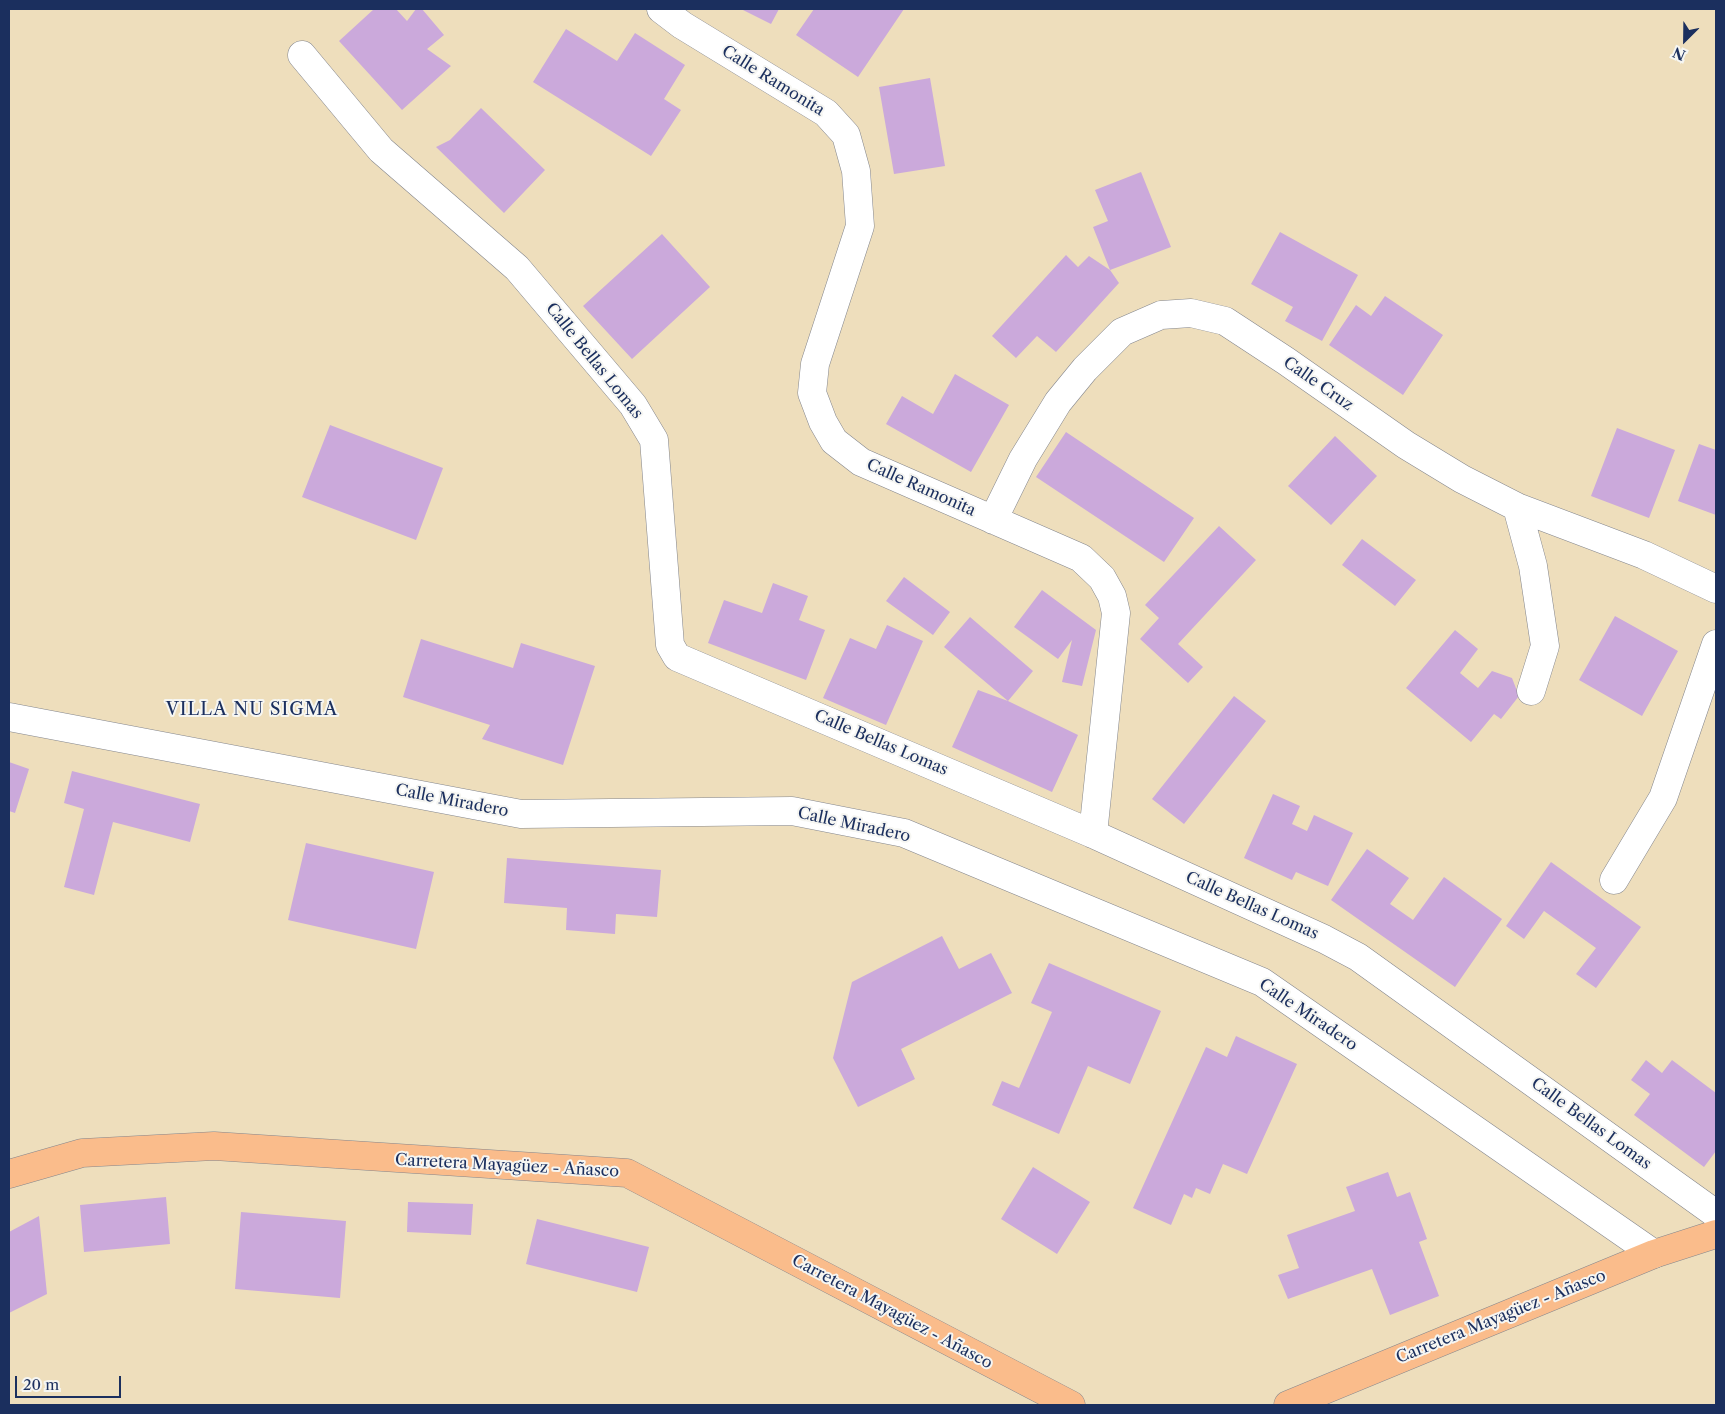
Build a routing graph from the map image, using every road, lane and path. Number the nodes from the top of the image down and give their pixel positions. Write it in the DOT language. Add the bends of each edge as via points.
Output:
graph roads {
  1 [pos="661,9"];
  2 [pos="302,55"];
  3 [pos="1517,507"];
  4 [pos="993,520"];
  5 [pos="1716,589"];
  6 [pos="1716,644"];
  7 [pos="1531,691"];
  8 [pos="9,717"];
  9 [pos="1093,834"];
  10 [pos="1614,880"];
  11 [pos="9,1174"];
  12 [pos="1716,1214"];
  13 [pos="1716,1234"];
  14 [pos="1654,1254"];
  15 [pos="1071,1405"];
  16 [pos="1288,1405"];
  1 -- 4 [label="street, Calle Ramonita" via="826,113 846,135 856,171 860,226 815,364 812,393 834,441 861,462"];
  2 -- 9 [label="street, Calle Bellas Lomas" via="381,150 517,268 633,405 654,440 670,645 677,657"];
  3 -- 4 [label="street, Calle Cruz" via="1406,445 1225,321 1191,313 1160,315 1122,332 1085,369 1058,402 1023,459"];
  3 -- 5 [label="street, Calle Cruz" via="1644,555"];
  3 -- 7 [label="street" via="1534,566 1545,646"];
  4 -- 9 [label="street, Calle Ramonita" via="1081,558 1102,578 1112,596 1116,613"];
  6 -- 10 [label="street" via="1663,798"];
  8 -- 14 [label="street, Calle Miradero" via="521,814 792,811 904,833 1262,982"];
  9 -- 12 [label="street, Calle Bellas Lomas" via="1324,938 1358,957"];
  11 -- 15 [label="main road, Carretera Mayagüez - Añasco" via="82,1153 214,1146 626,1173"];
  13 -- 14 [label="main road, Carretera Mayagüez - Añasco"];
  14 -- 16 [label="main road, Carretera Mayagüez - Añasco"];
}
